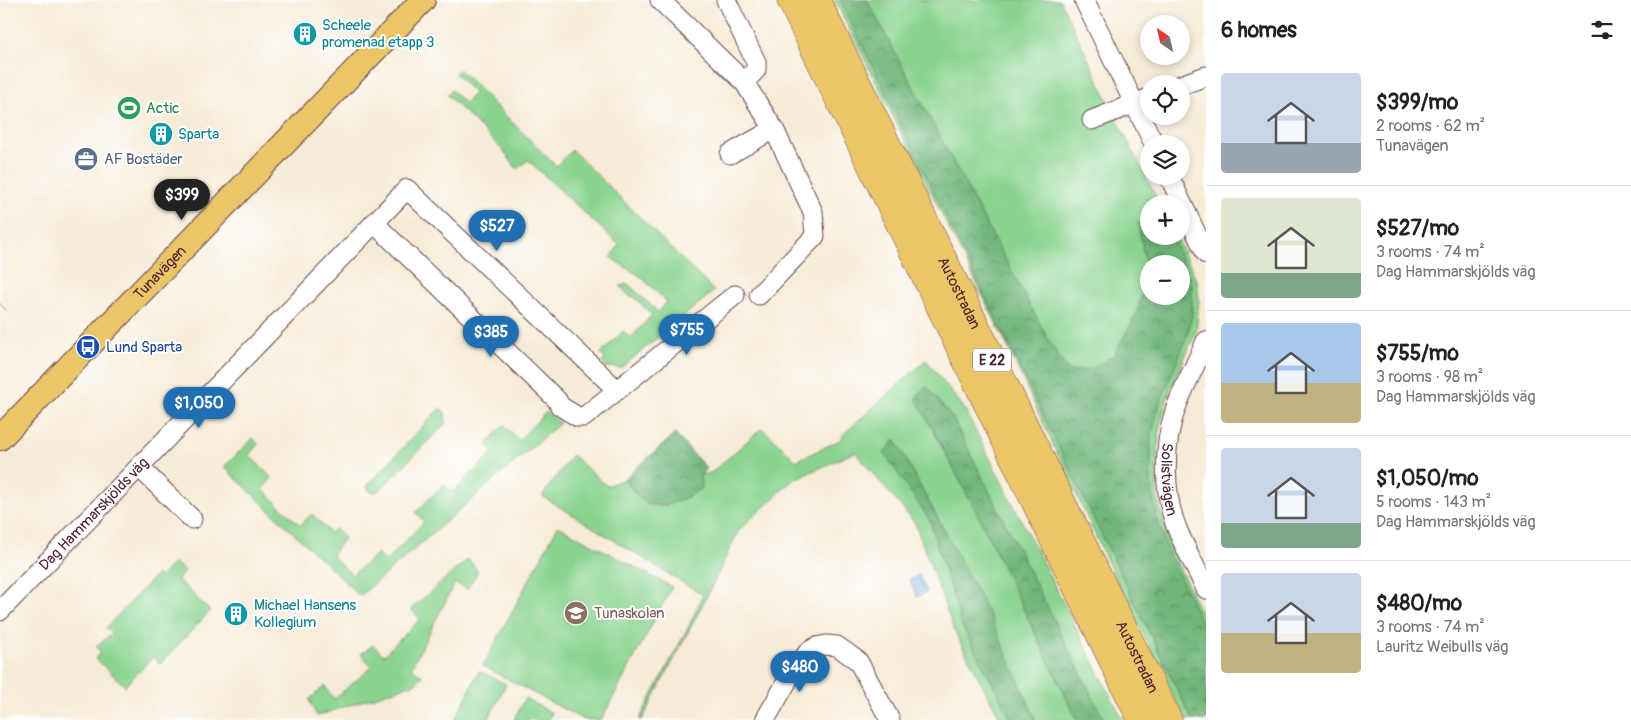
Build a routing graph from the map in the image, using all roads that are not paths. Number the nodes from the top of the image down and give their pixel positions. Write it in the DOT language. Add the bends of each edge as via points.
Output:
graph roads {
  1 [pos="660,0"];
  2 [pos="726,0"];
  3 [pos="790,0"];
  4 [pos="816,0"];
  5 [pos="1084,0"];
  6 [pos="419,1"];
  7 [pos="1206,76"];
  8 [pos="744,82"];
  9 [pos="1190,82"];
  10 [pos="1140,97"];
  11 [pos="1140,101"];
  12 [pos="1092,120"];
  13 [pos="774,129"];
  14 [pos="730,154"];
  15 [pos="1173,185"];
  16 [pos="374,223"];
  17 [pos="1206,253"];
  18 [pos="759,294"];
  19 [pos="735,295"];
  20 [pos="1204,353"];
  21 [pos="617,390"];
  22 [pos="0,438"];
  23 [pos="139,466"];
  24 [pos="192,518"];
  25 [pos="1206,589"];
  26 [pos="0,611"];
  27 [pos="765,720"];
  28 [pos="890,720"];
  29 [pos="1142,720"];
  30 [pos="1168,720"];
  1 -- 8 [label="street"];
  2 -- 8 [label="street" via="756,62 756,70"];
  3 -- 29 [label="highway, Autostradan / E 22"];
  4 -- 30 [label="highway, Autostradan / E 22"];
  5 -- 10 [label="street"];
  6 -- 22 [label="main road, Tunavägen"];
  7 -- 9 [label="street"];
  8 -- 13 [label="street"];
  11 -- 12 [label="street"];
  13 -- 14 [label="street"];
  13 -- 18 [label="street" via="813,212 816,236"];
  15 -- 17 [label="street"];
  16 -- 21 [label="street" via="527,370 560,406 584,417"];
  16 -- 21 [label="street, Dag Hammarskjölds väg" via="407,189"];
  16 -- 23 [label="street, Dag Hammarskjölds väg"];
  19 -- 21 [label="street"];
  20 -- 25 [label="street, Solistvägen" via="1174,412 1166,466 1169,498 1177,529"];
  23 -- 24 [label="street"];
  23 -- 26 [label="street, Dag Hammarskjölds väg"];
  27 -- 28 [label="street" via="808,652 826,645 837,646 858,661"];
}
